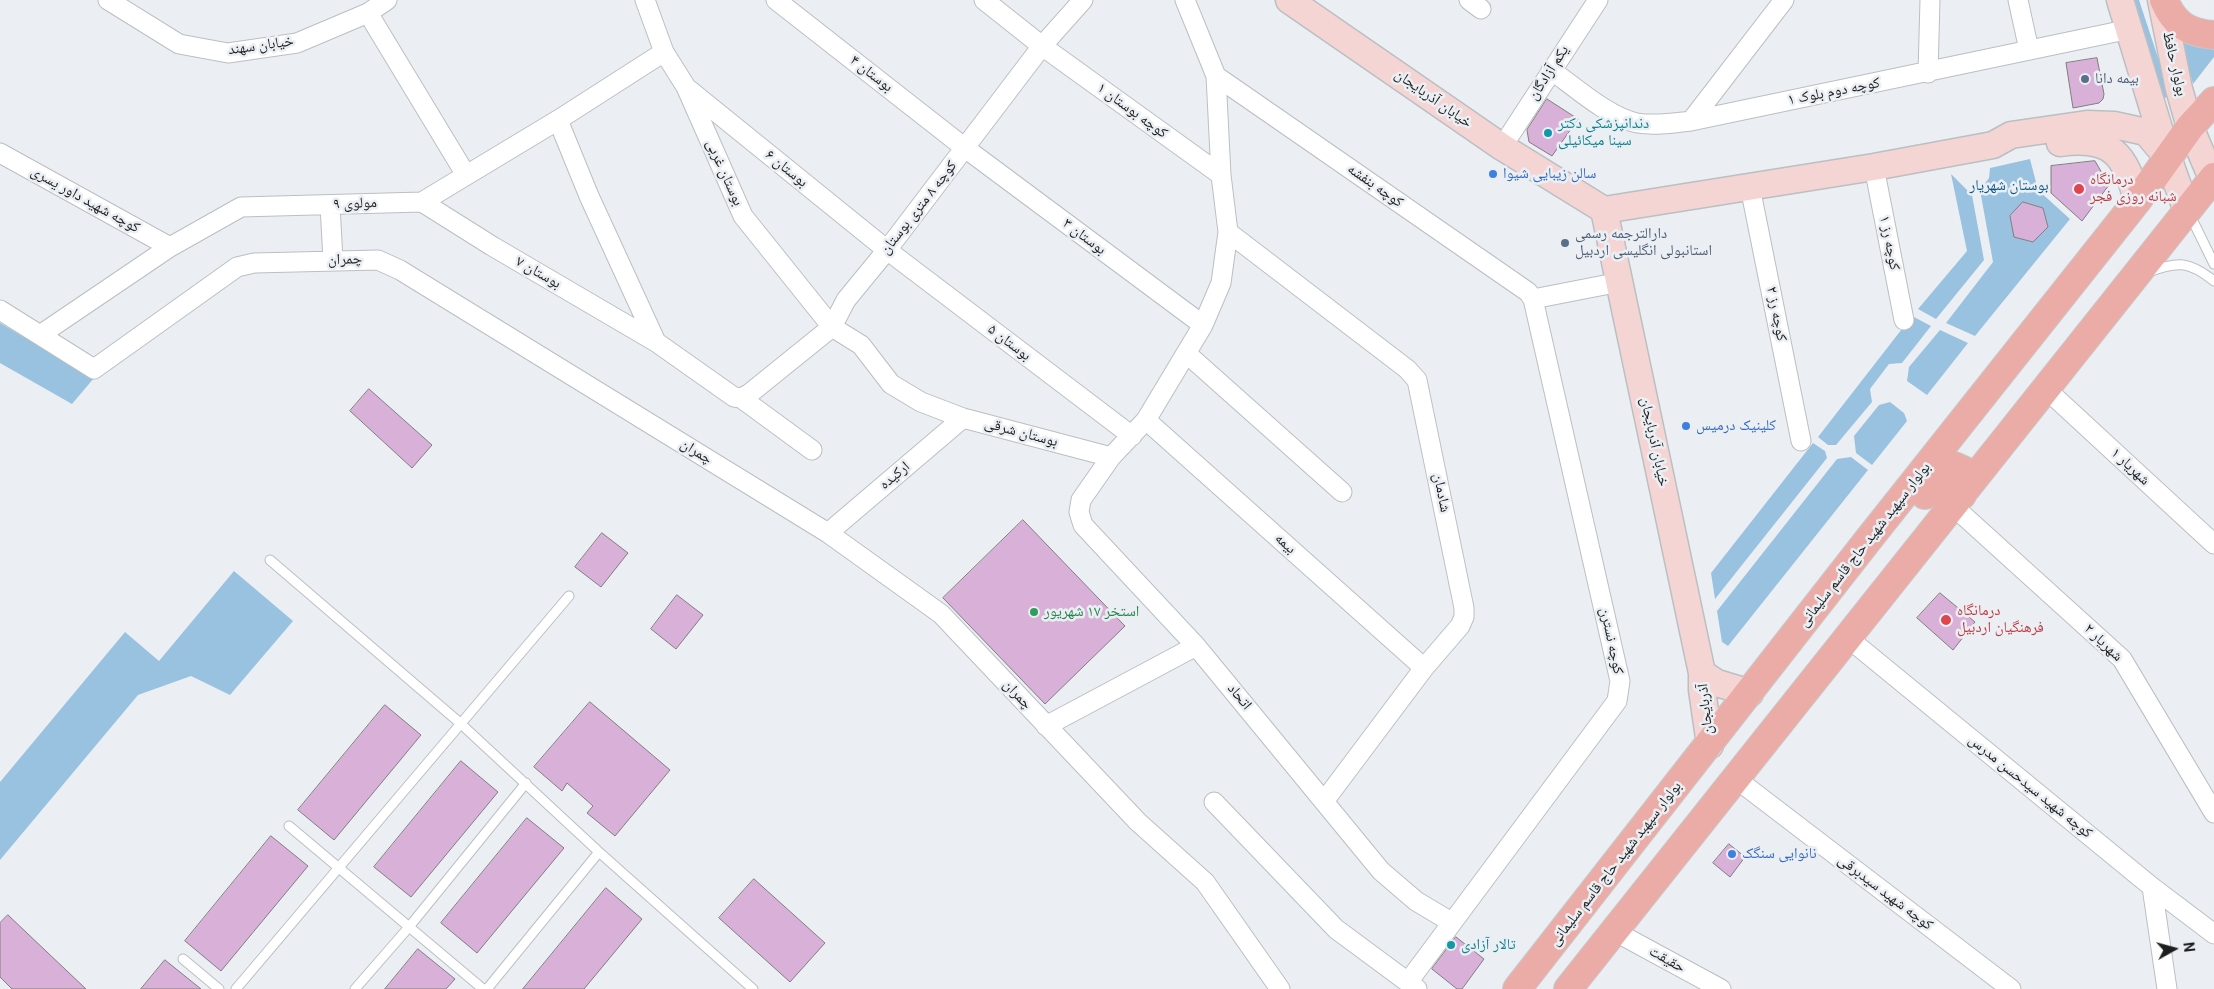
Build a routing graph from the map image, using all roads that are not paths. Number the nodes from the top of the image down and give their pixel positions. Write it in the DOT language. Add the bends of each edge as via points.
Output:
graph roads {
  1 [pos="108,0"];
  2 [pos="387,0"];
  3 [pos="645,0"];
  4 [pos="776,0"];
  5 [pos="984,0"];
  6 [pos="1083,0"];
  7 [pos="1186,0"];
  8 [pos="1290,0"];
  9 [pos="1598,0"];
  10 [pos="1784,0"];
  11 [pos="1930,0"];
  12 [pos="2018,0"];
  13 [pos="2120,0"];
  14 [pos="2162,0"];
  15 [pos="368,13"];
  16 [pos="2130,29"];
  17 [pos="2214,35"];
  18 [pos="1042,46"];
  19 [pos="2029,50"];
  20 [pos="664,52"];
  21 [pos="1551,70"];
  22 [pos="1928,73"];
  23 [pos="1216,76"];
  24 [pos="686,87"];
  25 [pos="2214,101"];
  26 [pos="558,120"];
  27 [pos="1691,121"];
  28 [pos="2190,127"];
  29 [pos="1993,145"];
  30 [pos="1502,147"];
  31 [pos="966,148"];
  32 [pos="0,153"];
  33 [pos="2168,158"];
  34 [pos="1874,167"];
  35 [pos="466,175"];
  36 [pos="1221,175"];
  37 [pos="2214,179"];
  38 [pos="1750,187"];
  39 [pos="2137,201"];
  40 [pos="422,202"];
  41 [pos="330,205"];
  42 [pos="1604,210"];
  43 [pos="2188,211"];
  44 [pos="1228,232"];
  45 [pos="170,248"];
  46 [pos="887,250"];
  47 [pos="333,260"];
  48 [pos="2214,264"];
  49 [pos="2136,276"];
  50 [pos="2214,281"];
  51 [pos="1620,282"];
  52 [pos="1533,299"];
  53 [pos="0,310"];
  54 [pos="1904,320"];
  55 [pos="1203,325"];
  56 [pos="832,328"];
  57 [pos="40,335"];
  58 [pos="656,342"];
  59 [pos="1186,353"];
  60 [pos="2046,389"];
  61 [pos="741,398"];
  62 [pos="963,418"];
  63 [pos="1146,420"];
  64 [pos="1132,436"];
  65 [pos="1801,441"];
  66 [pos="812,450"];
  67 [pos="1111,457"];
  68 [pos="1342,492"];
  69 [pos="1958,500"];
  70 [pos="828,534"];
  71 [pos="1868,540"];
  72 [pos="2214,544"];
  73 [pos="270,560"];
  74 [pos="569,596"];
  75 [pos="1848,638"];
  76 [pos="1196,646"];
  77 [pos="1424,668"];
  78 [pos="1702,673"];
  79 [pos="1750,693"];
  80 [pos="460,723"];
  81 [pos="1046,726"];
  82 [pos="1710,745"];
  83 [pos="1735,778"];
  84 [pos="526,784"];
  85 [pos="1325,800"];
  86 [pos="1214,802"];
  87 [pos="2214,813"];
  88 [pos="289,826"];
  89 [pos="599,852"];
  90 [pos="337,867"];
  91 [pos="2152,887"];
  92 [pos="1450,922"];
  93 [pos="409,927"];
  94 [pos="1614,931"];
  95 [pos="2213,933"];
  96 [pos="183,959"];
  97 [pos="1412,985"];
  98 [pos="219,989"];
  99 [pos="236,989"];
  100 [pos="354,989"];
  101 [pos="483,989"];
  102 [pos="487,989"];
  103 [pos="753,989"];
  104 [pos="1280,989"];
  105 [pos="1517,989"];
  106 [pos="1568,989"];
  107 [pos="1721,989"];
  108 [pos="2011,989"];
  109 [pos="2167,989"];
  1 -- 15 [label="street, خیابان سهند" via="179,44 228,53 297,43"];
  2 -- 15 [label="street, خیابان سهند"];
  3 -- 20 [label="street, بوستان غربی"];
  4 -- 31 [label="street, بوستان ۴"];
  5 -- 18 [label="street, کوچه بوستان ۱"];
  6 -- 18 [label="street, کوچه ۸ متری بوستان"];
  7 -- 23 [label="street"];
  8 -- 30 [label="street, خیابان آذربایجان"];
  9 -- 21 [label="street, یکم آزادگان"];
  10 -- 27 [label="street"];
  11 -- 22 [label="street"];
  12 -- 19 [label="street"];
  13 -- 16 [label="street, بولوار حافظ"];
  14 -- 17 [label="main road" via="2179,24 2200,34"];
  14 -- 28 [label="street, بولوار حافظ" via="2179,89"];
  15 -- 35 [label="street"];
  16 -- 19 [label="street, کوچه دوم بلوک ۱"];
  16 -- 33 [label="street, بولوار حافظ"];
  18 -- 31 [label="street, کوچه ۸ متری بوستان"];
  18 -- 36 [label="street, کوچه بوستان ۱"];
  19 -- 22 [label="street, کوچه دوم بلوک ۱"];
  20 -- 24 [label="street, بوستان غربی"];
  20 -- 26 [label="street, مولوی ۹"];
  21 -- 27 [label="street, کوچه دوم بلوک ۱" via="1616,115 1637,123"];
  21 -- 30 [label="street, یکم آزادگان"];
  22 -- 27 [label="street, کوچه دوم بلوک ۱"];
  23 -- 36 [label="street"];
  23 -- 52 [label="street, کوچه بنفشه" via="1528,292"];
  24 -- 46 [label="street, بوستان ۶"];
  24 -- 56 [label="street, بوستان غربی" via="743,216"];
  25 -- 28 [label="main road, بولوار سپهبد شهید حاج قاسم سلیمانی"];
  26 -- 35 [label="street, مولوی ۹"];
  26 -- 58 [label="street"];
  28 -- 33 [label="main road, بولوار سپهبد شهید حاج قاسم سلیمانی"];
  28 -- 37 [label="street, بولوار حافظ"];
  29 -- 33 [label="street" via="2011,135 2087,124 2114,125 2146,132"];
  29 -- 34 [label="street"];
  29 -- 39 [label="street" via="2013,149 2078,140 2110,148 2131,174"];
  30 -- 42 [label="street, خیابان آذربایجان"];
  31 -- 46 [label="street, کوچه ۸ متری بوستان"];
  31 -- 55 [label="street, بوستان ۳"];
  32 -- 45 [label="street, کوچه شهید داور یسری"];
  33 -- 39 [label="main road, بولوار سپهبد شهید حاج قاسم سلیمانی"];
  33 -- 43 [label="street, بولوار حافظ"];
  34 -- 38 [label="street"];
  34 -- 54 [label="street, کوچه رز ۱"];
  35 -- 40 [label="street, مولوی ۹"];
  36 -- 44 [label="street"];
  37 -- 43 [label="main road"];
  38 -- 42 [label="street"];
  38 -- 65 [label="street, کوچه رز ۲"];
  39 -- 71 [label="main road, بولوار سپهبد شهید حاج قاسم سلیمانی"];
  40 -- 41 [label="street, مولوی ۹"];
  40 -- 58 [label="street, بوستان ۷"];
  41 -- 45 [label="street, مولوی ۹" via="241,207"];
  41 -- 47 [label="street"];
  42 -- 51 [label="street, خیابان آذربایجان"];
  43 -- 48 [label="lane"];
  43 -- 49 [label="main road"];
  44 -- 55 [label="street" via="1221,283"];
  44 -- 77 [label="street, شادمان" via="1417,380 1464,617"];
  45 -- 57 [label="street, مولوی ۹"];
  46 -- 56 [label="street, کوچه ۸ متری بوستان" via="846,300"];
  46 -- 64 [label="street, بوستان ۵"];
  47 -- 57 [label="street, چمران" via="254,263 237,267 94,369"];
  47 -- 70 [label="street, چمران" via="378,260 400,270"];
  49 -- 50 [label="lane" via="2169,264 2196,267"];
  49 -- 60 [label="main road"];
  51 -- 52 [label="street"];
  51 -- 78 [label="street, خیابان آذربایجان"];
  52 -- 92 [label="street, کوچه نسترن" via="1620,681 1619,693 1617,702"];
  53 -- 57 [label="street, چمران"];
  55 -- 59 [label="street"];
  56 -- 61 [label="street, کوچه ۸ متری بوستان"];
  56 -- 62 [label="street, بوستان شرقی" via="861,345 891,384 921,402"];
  58 -- 61 [label="street, بوستان ۷" via="734,397"];
  59 -- 63 [label="street"];
  59 -- 68 [label="street"];
  60 -- 69 [label="main road"];
  60 -- 72 [label="street, شهریار ۱"];
  61 -- 66 [label="street, بوستان ۷"];
  62 -- 67 [label="street, بوستان شرقی"];
  62 -- 70 [label="street, ارکیده"];
  63 -- 64 [label="street"];
  63 -- 77 [label="street, بیمه"];
  64 -- 67 [label="street"];
  67 -- 76 [label="street, اتحاد" via="1081,500 1084,525"];
  69 -- 71 [label="main road" via="1967,478 1965,471 1954,466 1896,530"];
  69 -- 75 [label="main road"];
  69 -- 87 [label="street, شهریار ۲" via="2122,658"];
  70 -- 81 [label="street, چمران" via="941,614"];
  71 -- 79 [label="main road, بولوار سپهبد شهید حاج قاسم سلیمانی"];
  73 -- 80 [label="lane"];
  74 -- 80 [label="lane"];
  75 -- 83 [label="main road"];
  75 -- 91 [label="street, کوچه شهید سیدحسن مدرس"];
  76 -- 81 [label="street"];
  76 -- 85 [label="street, اتحاد"];
  77 -- 85 [label="street, شادمان"];
  78 -- 79 [label="street" via="1718,683"];
  78 -- 82 [label="street, آذربایجان"];
  79 -- 82 [label="main road, بولوار سپهبد شهید حاج قاسم سلیمانی"];
  80 -- 84 [label="lane"];
  80 -- 90 [label="lane"];
  81 -- 104 [label="street, چمران" via="1138,822 1206,882"];
  82 -- 105 [label="main road, بولوار سپهبد شهید حاج قاسم سلیمانی"];
  83 -- 94 [label="main road"];
  83 -- 108 [label="street, کوچه شهید سیدبرقی"];
  84 -- 89 [label="lane"];
  84 -- 93 [label="lane"];
  85 -- 92 [label="street, اتحاد" via="1382,871 1416,901"];
  86 -- 97 [label="street" via="1336,929"];
  88 -- 90 [label="lane"];
  89 -- 102 [label="lane"];
  89 -- 103 [label="lane"];
  90 -- 93 [label="lane"];
  90 -- 99 [label="lane"];
  91 -- 95 [label="street, کوچه شهید سیدحسن مدرس"];
  91 -- 109 [label="street"];
  92 -- 97 [label="street, کوچه نسترن"];
  93 -- 100 [label="lane"];
  93 -- 101 [label="lane"];
  94 -- 106 [label="main road"];
  94 -- 107 [label="street, حقیقت"];
  96 -- 98 [label="lane"];
}
